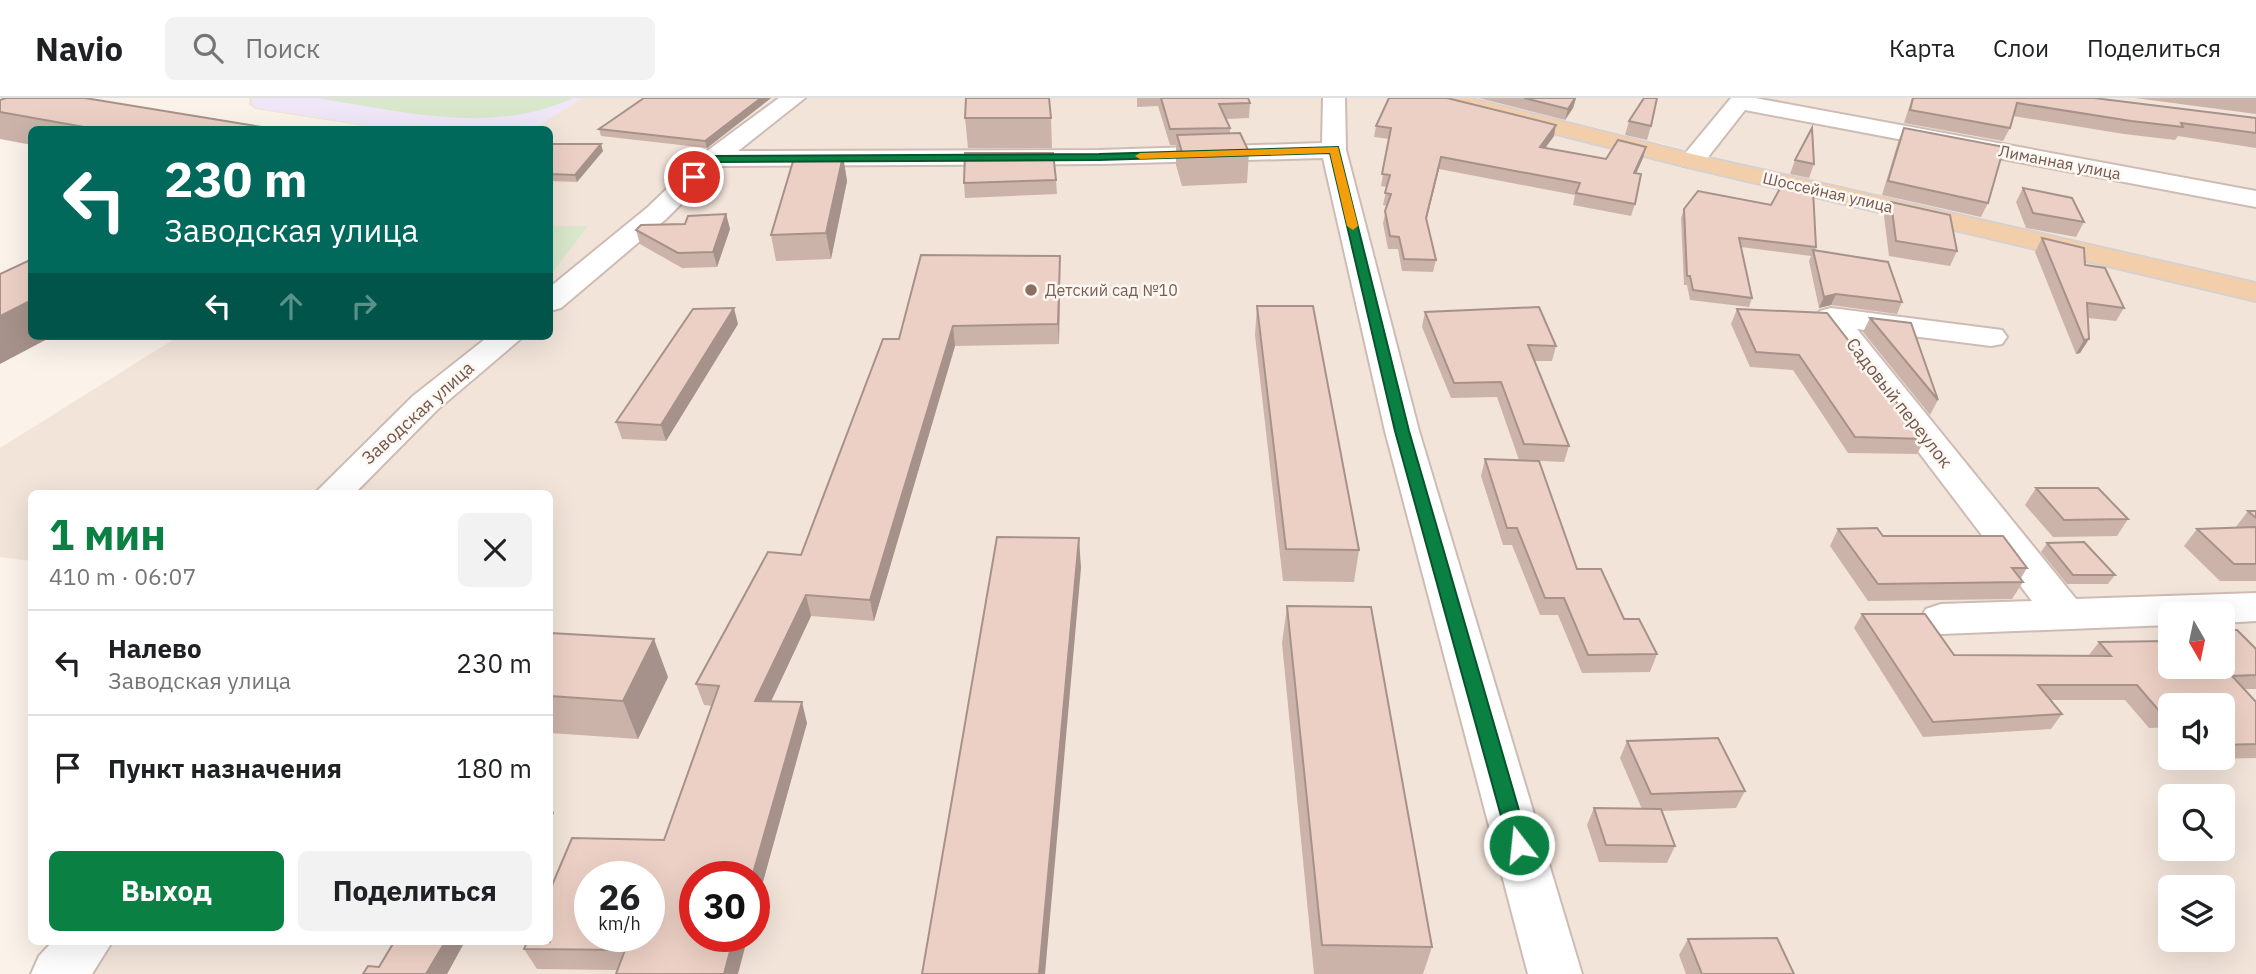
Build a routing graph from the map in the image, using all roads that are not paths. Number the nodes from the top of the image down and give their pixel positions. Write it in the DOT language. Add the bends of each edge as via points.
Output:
graph roads {
  1 [pos="794,98"];
  2 [pos="1334,98"];
  3 [pos="1441,98"];
  4 [pos="1742,100"];
  5 [pos="1334,150"];
  6 [pos="712,159"];
  7 [pos="1692,160"];
  8 [pos="2256,199"];
  9 [pos="2256,292"];
  10 [pos="553,300"];
  11 [pos="1991,337"];
  12 [pos="503,340"];
  13 [pos="336,490"];
  14 [pos="2256,607"];
  15 [pos="2066,616"];
  16 [pos="1941,619"];
  17 [pos="82,945"];
  18 [pos="58,974"];
  19 [pos="1555,974"];
  1 -- 6 [label="street"];
  2 -- 5 [label="street"];
  3 -- 7 [label="main road, Шоссейная улица"];
  4 -- 7 [label="street"];
  4 -- 8 [label="street, Лиманная улица"];
  5 -- 6 [label="street" via="1099,157"];
  5 -- 19 [label="street" via="1402,431"];
  6 -- 10 [label="street" via="657,213"];
  7 -- 9 [label="main road, Шоссейная улица"];
  11 -- 15 [label="street, Садовый переулок" via="1831,317"];
  12 -- 13 [label="street, Заводская улица" via="425,403"];
  14 -- 15 [label="street"];
  15 -- 16 [label="street"];
  17 -- 18 [label="street"];
}
